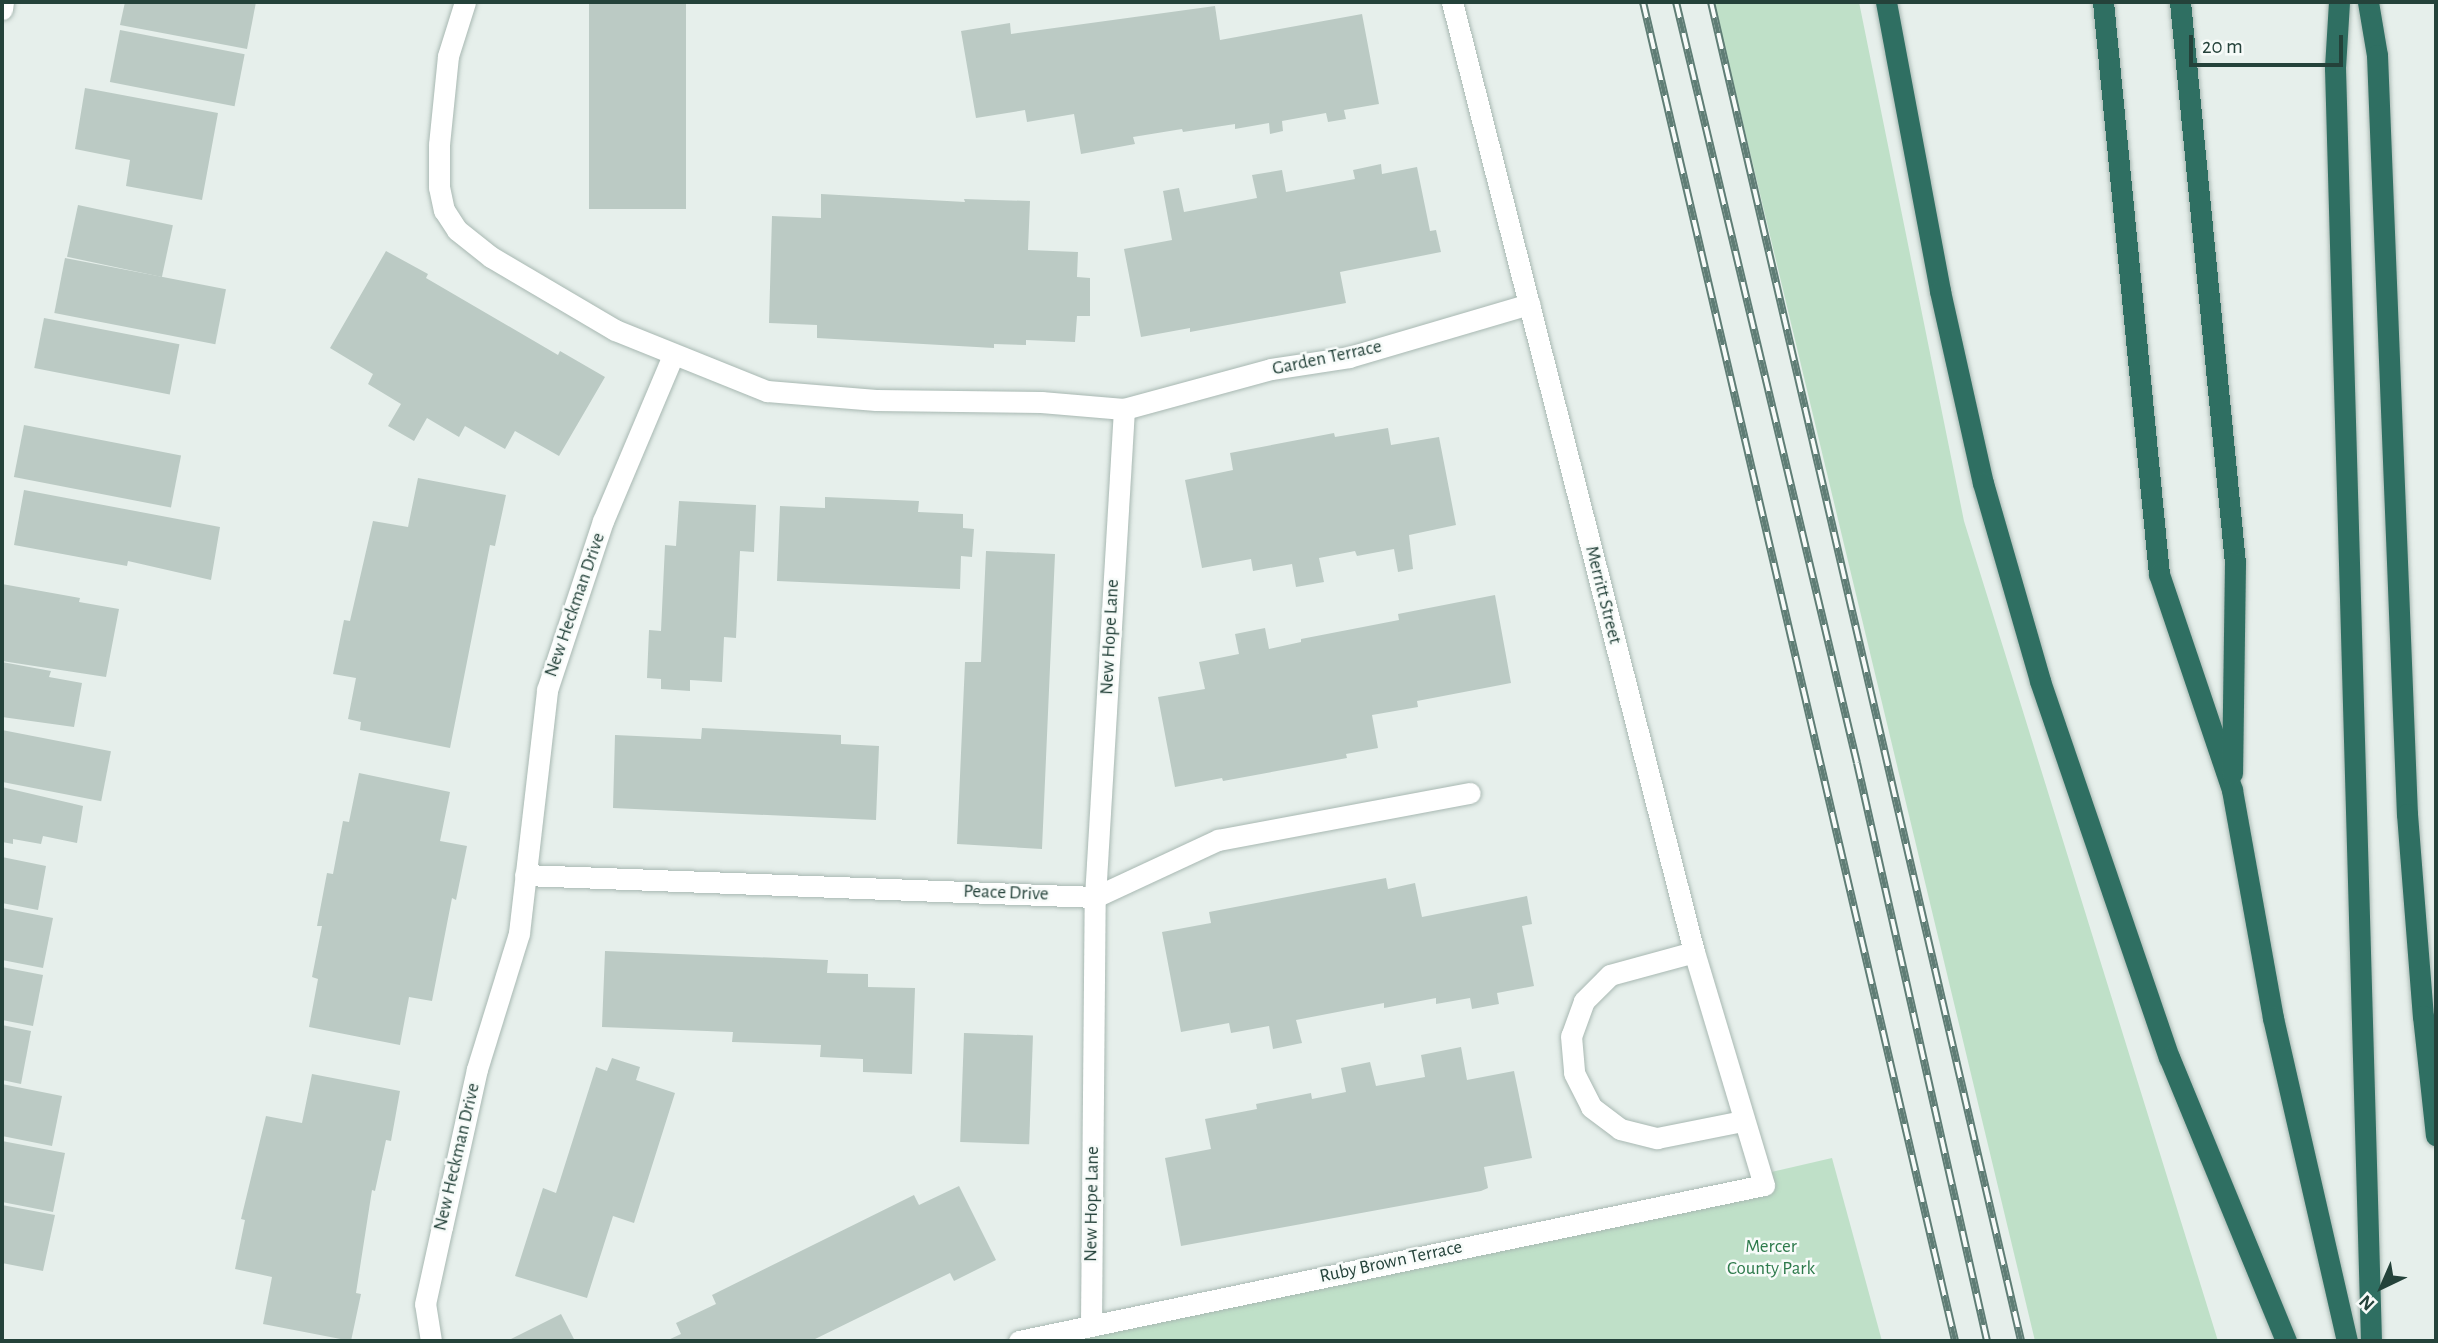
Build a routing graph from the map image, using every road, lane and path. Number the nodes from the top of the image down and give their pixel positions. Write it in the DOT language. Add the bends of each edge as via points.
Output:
graph roads {
  1 [pos="3,2"];
  2 [pos="465,2"];
  3 [pos="1452,2"];
  4 [pos="1886,2"];
  5 [pos="2103,2"];
  6 [pos="2180,2"];
  7 [pos="2339,2"];
  8 [pos="2368,2"];
  9 [pos="2,9"];
  10 [pos="1529,304"];
  11 [pos="673,355"];
  12 [pos="1124,409"];
  13 [pos="2232,790"];
  14 [pos="1470,793"];
  15 [pos="525,875"];
  16 [pos="1096,897"];
  17 [pos="1694,952"];
  18 [pos="1742,1121"];
  19 [pos="2436,1135"];
  20 [pos="1764,1185"];
  21 [pos="1091,1324"];
  22 [pos="431,1341"];
  23 [pos="1018,1341"];
  24 [pos="2286,1341"];
  25 [pos="2347,1341"];
  26 [pos="2371,1341"];
  1 -- 9 [label="street"];
  2 -- 11 [label="street" via="448,56 439,144 444,210 457,230 491,257 615,330"];
  3 -- 10 [label="street, Merritt Street"];
  4 -- 24 [label="highway" via="1940,291 1983,483 2040,681 2169,1057"];
  5 -- 13 [label="highway" via="2159,574"];
  6 -- 13 [label="highway" via="2235,563"];
  7 -- 26 [label="highway" via="2334,68"];
  8 -- 19 [label="highway" via="2377,55 2407,814"];
  10 -- 12 [label="street, Garden Terrace" via="1349,357 1271,369"];
  10 -- 17 [label="street, Merritt Street"];
  11 -- 12 [label="street" via="767,391"];
  11 -- 15 [label="street, New Heckman Drive" via="603,521 547,690"];
  12 -- 16 [label="street, New Hope Lane"];
  13 -- 25 [label="highway" via="2273,1018"];
  14 -- 16 [label="street, Peace Drive" via="1218,840"];
  15 -- 16 [label="street, Peace Drive"];
  15 -- 22 [label="street, New Heckman Drive" via="519,933 477,1069 425,1304"];
  16 -- 21 [label="street, New Hope Lane"];
  17 -- 18 [label="street, Merritt Street"];
  17 -- 18 [label="street" via="1610,975 1584,1001 1571,1036 1574,1073 1591,1107 1620,1129 1657,1138"];
  18 -- 20 [label="street, Merritt Street"];
  20 -- 21 [label="street, Ruby Brown Terrace"];
  21 -- 23 [label="street, Ruby Brown Terrace"];
}
